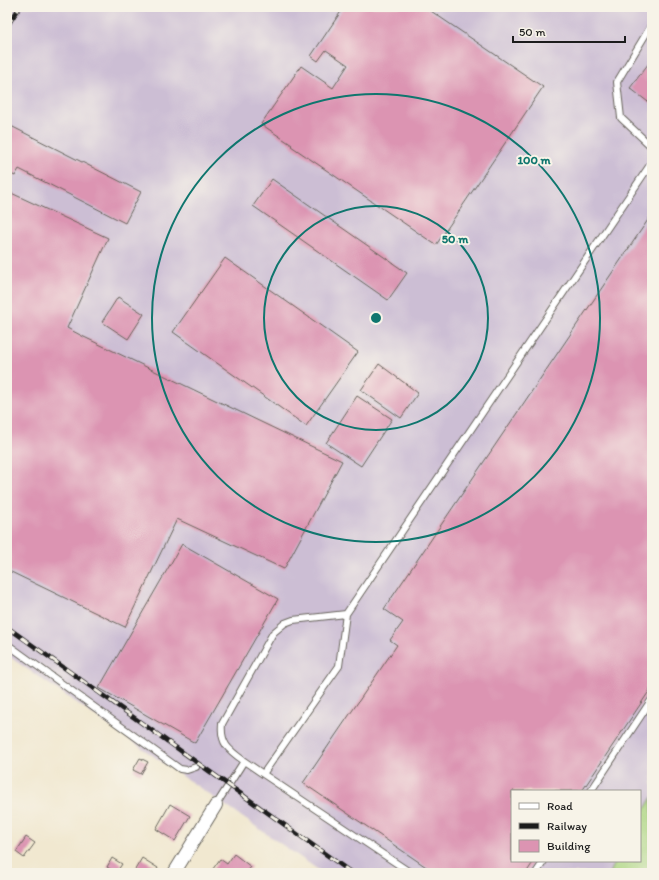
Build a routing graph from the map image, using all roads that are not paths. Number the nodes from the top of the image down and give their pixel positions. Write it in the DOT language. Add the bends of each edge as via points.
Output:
graph roads {
  1 [pos="652,24"];
  2 [pos="652,147"];
  3 [pos="652,162"];
  4 [pos="346,614"];
  5 [pos="7,644"];
  6 [pos="652,699"];
  7 [pos="244,761"];
  8 [pos="196,767"];
  9 [pos="263,774"];
  10 [pos="592,790"];
  11 [pos="216,805"];
  12 [pos="543,862"];
  13 [pos="174,873"];
  14 [pos="412,873"];
  15 [pos="536,873"];
  1 -- 2 [label="lane" via="617,82 621,118"];
  3 -- 4 [label="lane"];
  4 -- 7 [label="lane" via="293,620 273,633 222,724 222,739 230,751"];
  4 -- 9 [label="lane" via="339,666"];
  5 -- 8 [label="lane" via="180,769"];
  6 -- 10 [label="lane"];
  7 -- 9 [label="lane"];
  7 -- 11 [label="lane"];
  9 -- 14 [label="lane"];
  11 -- 13 [label="street"];
  12 -- 15 [label="lane"];
}
